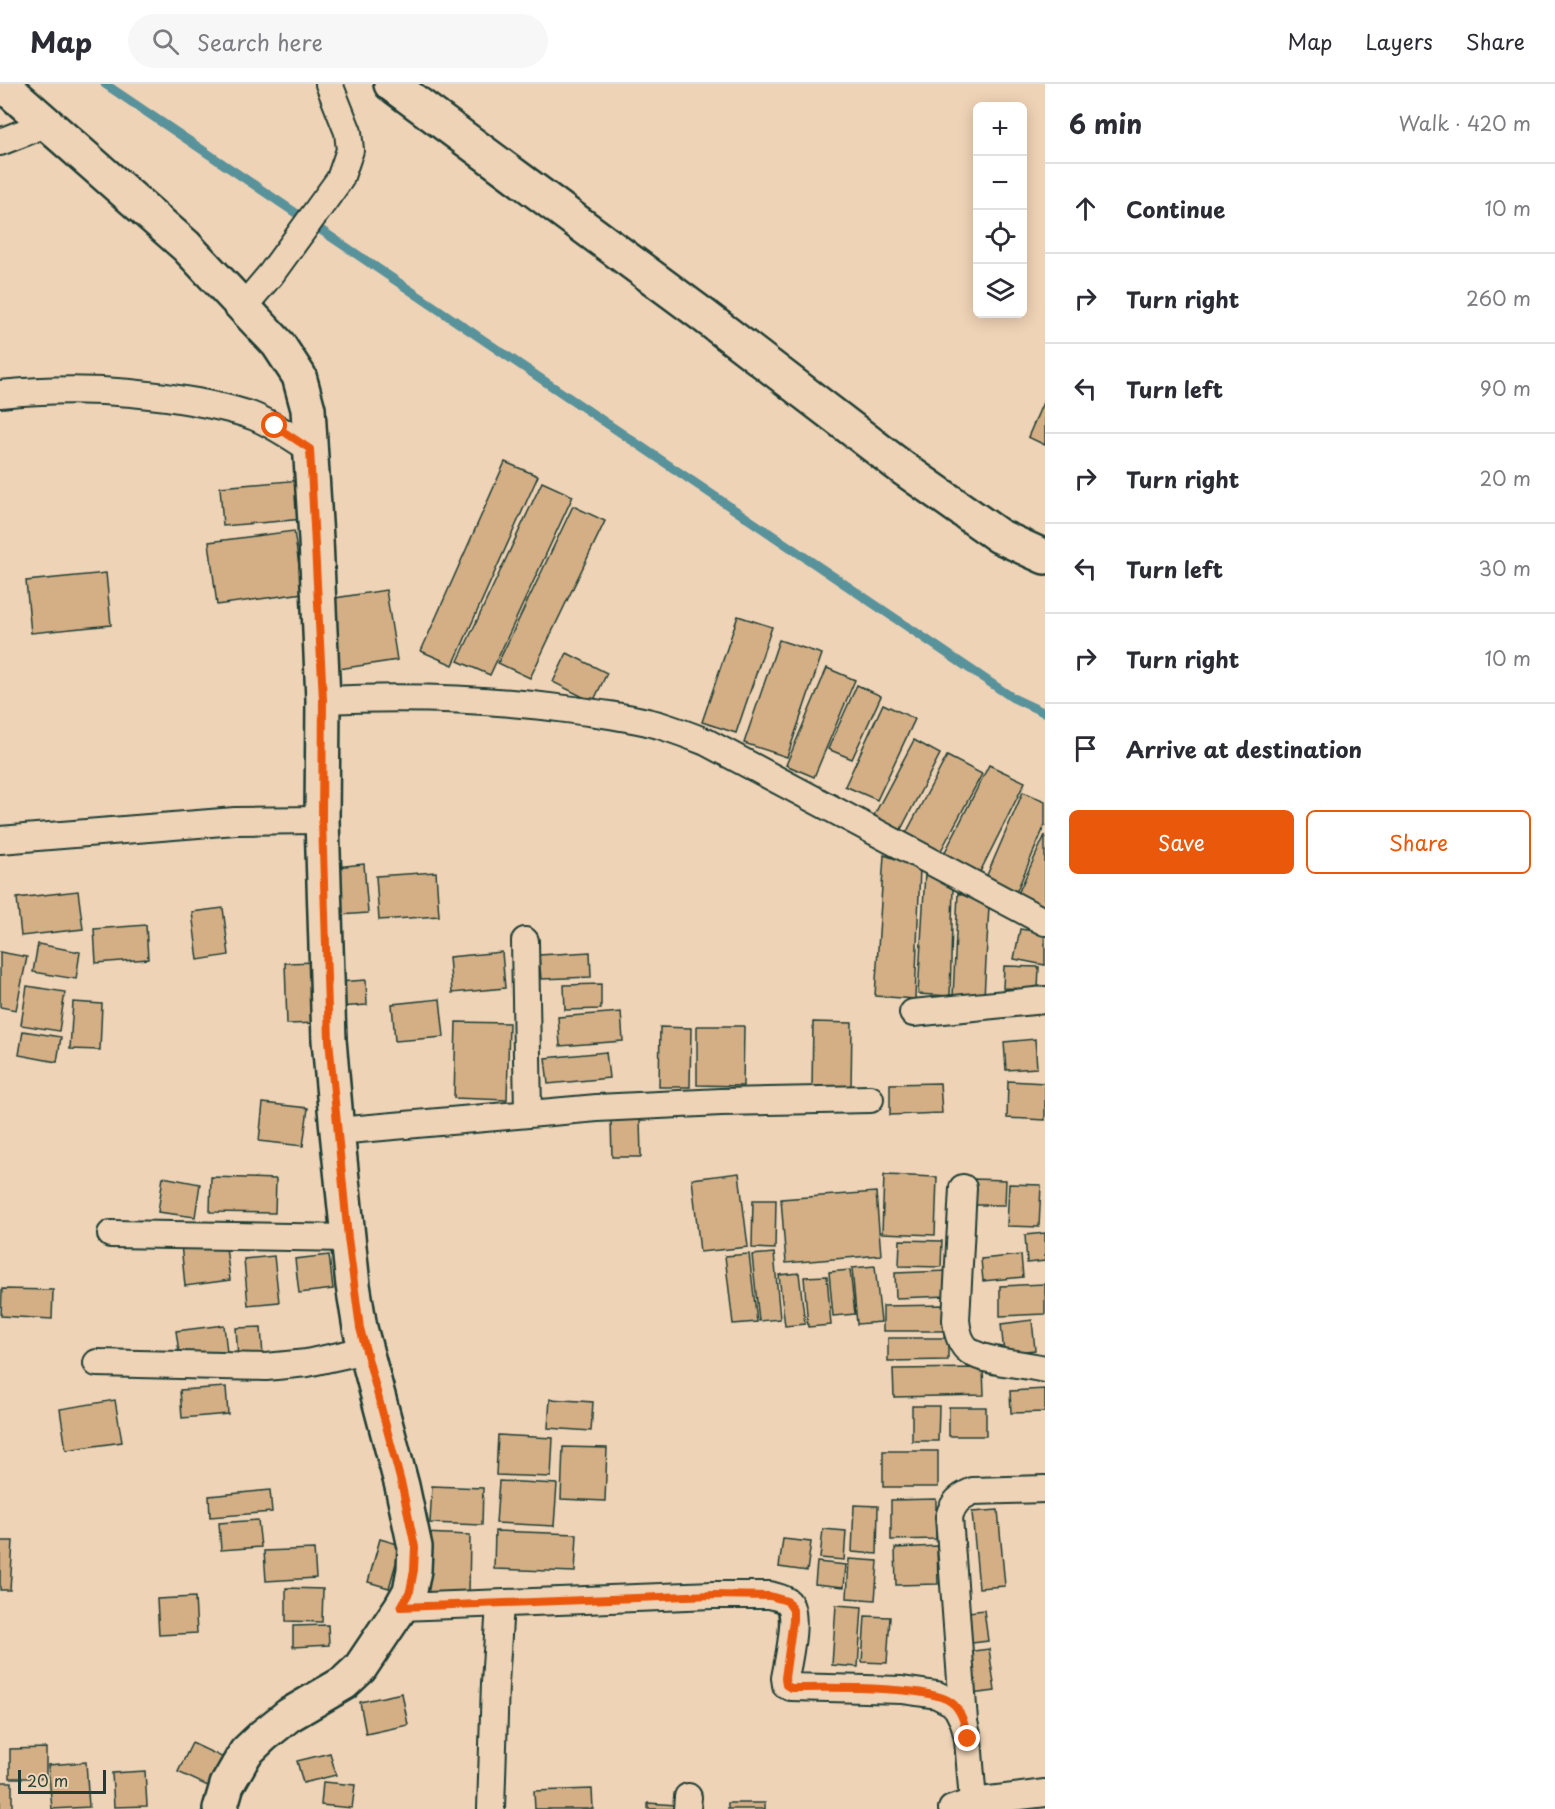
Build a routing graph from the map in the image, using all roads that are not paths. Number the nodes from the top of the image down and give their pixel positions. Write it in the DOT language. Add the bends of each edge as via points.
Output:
graph roads {
  1 [pos="2,84"];
  2 [pos="329,84"];
  3 [pos="391,84"];
  4 [pos="46,124"];
  5 [pos="0,142"];
  6 [pos="243,307"];
  7 [pos="0,394"];
  8 [pos="310,449"];
  9 [pos="1045,557"];
  10 [pos="323,700"];
  11 [pos="322,820"];
  12 [pos="0,840"];
  13 [pos="1045,922"];
  14 [pos="525,941"];
  15 [pos="1045,1000"];
  16 [pos="913,1013"];
  17 [pos="870,1099"];
  18 [pos="528,1113"];
  19 [pos="337,1131"];
  20 [pos="963,1188"];
  21 [pos="111,1234"];
  22 [pos="348,1238"];
  23 [pos="366,1350"];
  24 [pos="97,1363"];
  25 [pos="1045,1369"];
  26 [pos="1045,1489"];
  27 [pos="500,1604"];
  28 [pos="401,1607"];
  29 [pos="964,1722"];
  30 [pos="1045,1793"];
  31 [pos="963,1806"];
  32 [pos="220,1809"];
  33 [pos="491,1809"];
  1 -- 4 [label="street"];
  2 -- 6 [label="street" via="348,132 350,150 340,179 272,274"];
  3 -- 9 [label="street" via="904,469 999,536"];
  4 -- 5 [label="street"];
  4 -- 6 [label="street" via="186,246"];
  6 -- 8 [label="street" via="278,344 299,376 308,409"];
  7 -- 8 [label="street" via="95,391 166,396 254,416"];
  8 -- 10 [label="street"];
  10 -- 11 [label="street"];
  10 -- 13 [label="street" via="438,697 515,702 659,725 706,742"];
  11 -- 12 [label="street" via="235,821"];
  11 -- 19 [label="street" via="329,1040"];
  14 -- 18 [label="street"];
  15 -- 16 [label="street"];
  17 -- 18 [label="street" via="721,1101"];
  18 -- 19 [label="street"];
  19 -- 22 [label="street"];
  20 -- 25 [label="street" via="957,1333 978,1357"];
  21 -- 22 [label="street"];
  22 -- 23 [label="street"];
  23 -- 24 [label="street" via="266,1367"];
  23 -- 28 [label="street" via="415,1547 410,1591"];
  26 -- 29 [label="street" via="973,1491 952,1504 949,1517"];
  27 -- 28 [label="street"];
  27 -- 29 [label="street" via="713,1595 777,1597 787,1601 793,1610 786,1685 937,1695 957,1708"];
  27 -- 33 [label="street"];
  28 -- 32 [label="street" via="360,1668 344,1683 289,1715 246,1752"];
  29 -- 31 [label="street" via="968,1739"];
  30 -- 31 [label="street"];
}
